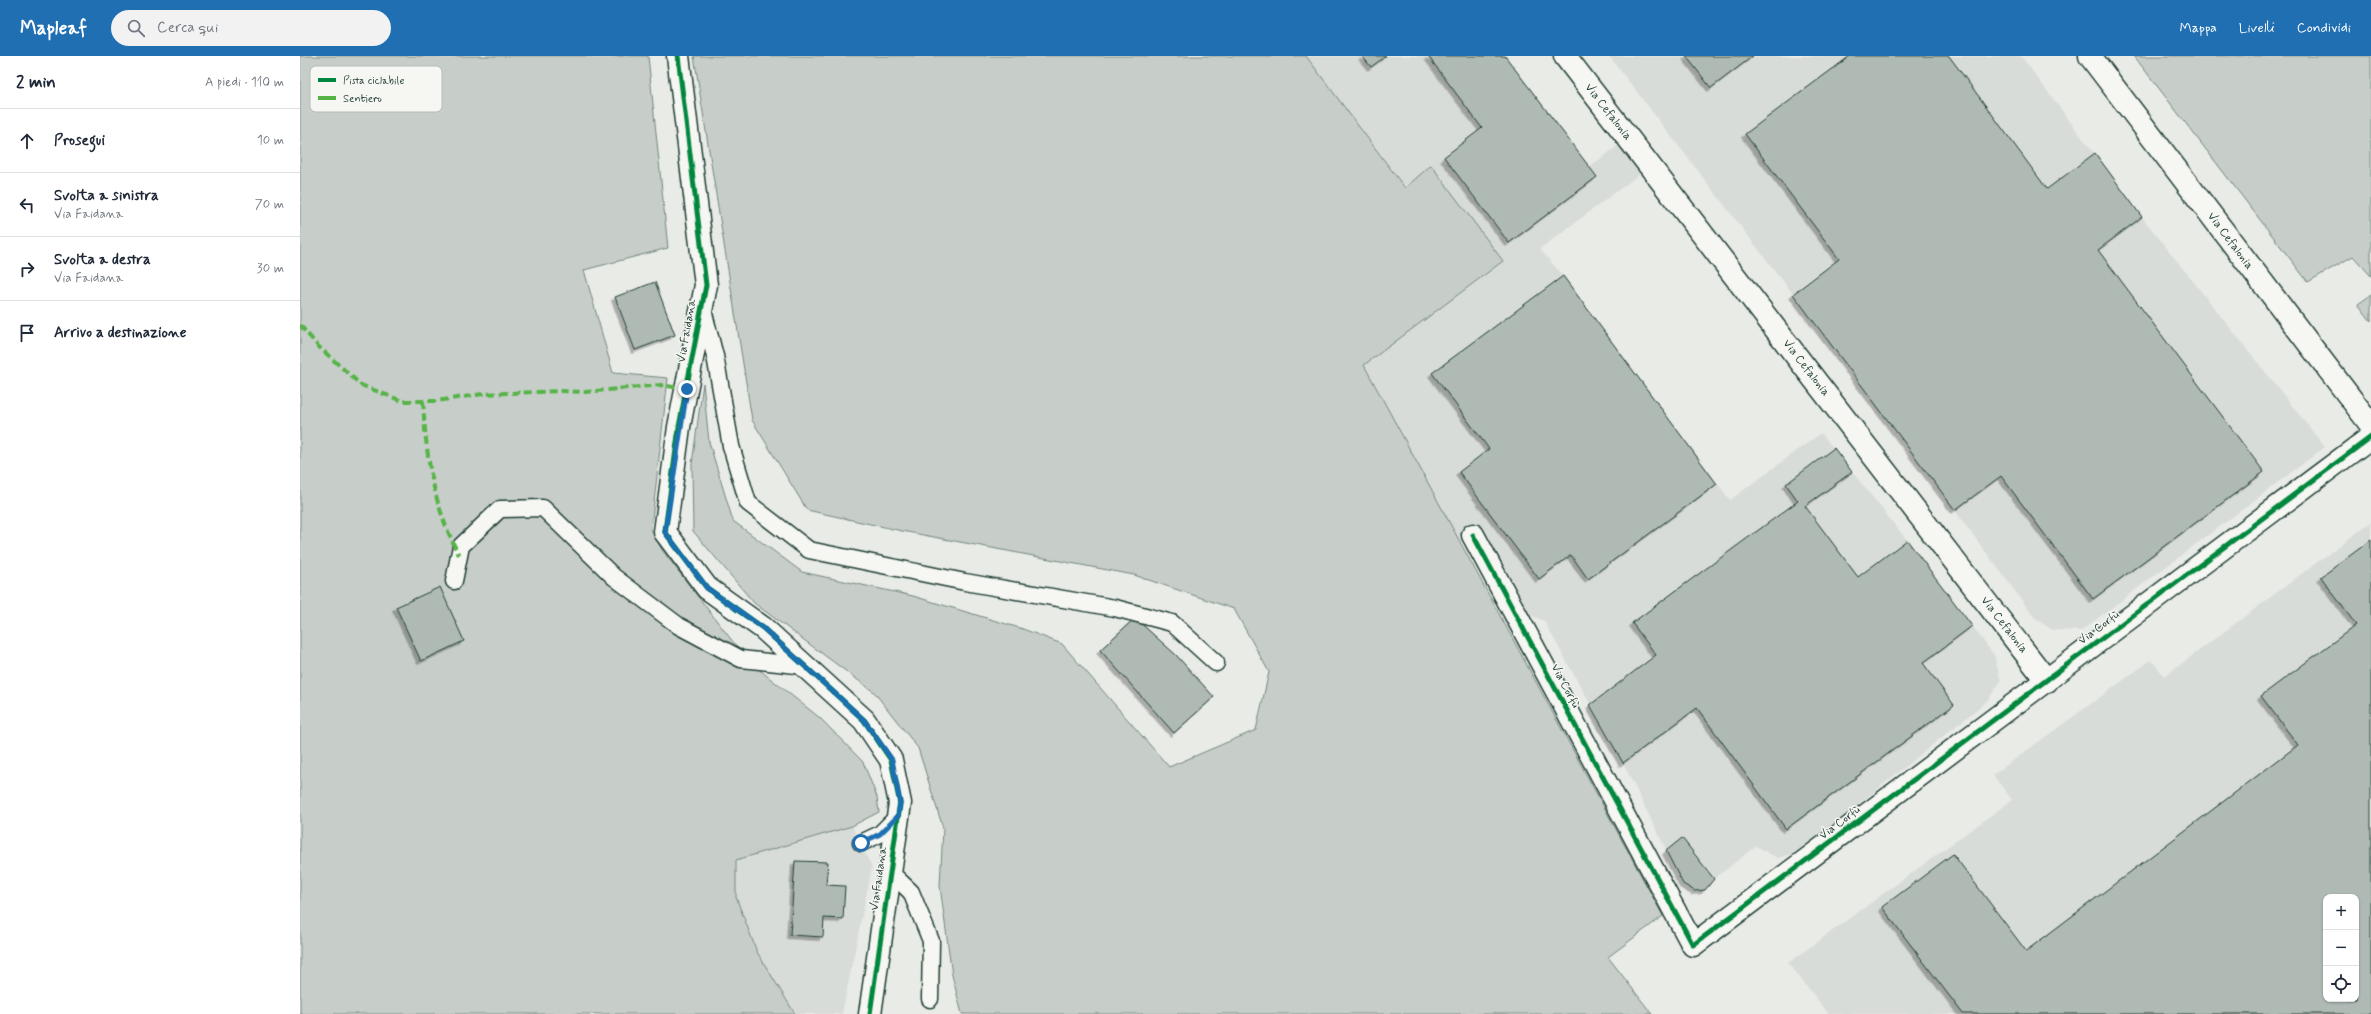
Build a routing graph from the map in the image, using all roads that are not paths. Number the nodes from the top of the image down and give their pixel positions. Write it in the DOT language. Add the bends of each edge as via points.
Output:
graph roads {
  1 [pos="678,56"];
  2 [pos="1565,56"];
  3 [pos="2090,56"];
  4 [pos="702,307"];
  5 [pos="2371,425"];
  6 [pos="2371,437"];
  7 [pos="1473,535"];
  8 [pos="454,581"];
  9 [pos="1216,663"];
  10 [pos="805,666"];
  11 [pos="2047,681"];
  12 [pos="898,816"];
  13 [pos="861,843"];
  14 [pos="890,872"];
  15 [pos="930,999"];
  16 [pos="870,1014"];
  1 -- 4 [label="street, Via Faidana" via="706,285"];
  2 -- 11 [label="street, Via Cefalonia"];
  3 -- 5 [label="street, Via Cefalonia"];
  4 -- 9 [label="lane" via="715,356 731,446 748,503 808,550 965,582 1115,608 1172,623"];
  4 -- 10 [label="street, Via Faidana" via="679,427 665,532 707,588 763,628"];
  6 -- 11 [label="street, Via Corfù"];
  7 -- 11 [label="street, Via Corfù" via="1693,945"];
  8 -- 10 [label="lane" via="461,546 500,509 543,508 614,577 679,626 740,659"];
  10 -- 12 [label="street, Via Faidana" via="864,720 892,760 900,803"];
  12 -- 13 [label="lane" via="880,834"];
  12 -- 14 [label="street, Via Faidana"];
  14 -- 15 [label="lane" via="911,892 931,941"];
  14 -- 16 [label="street, Via Faidana"];
}
